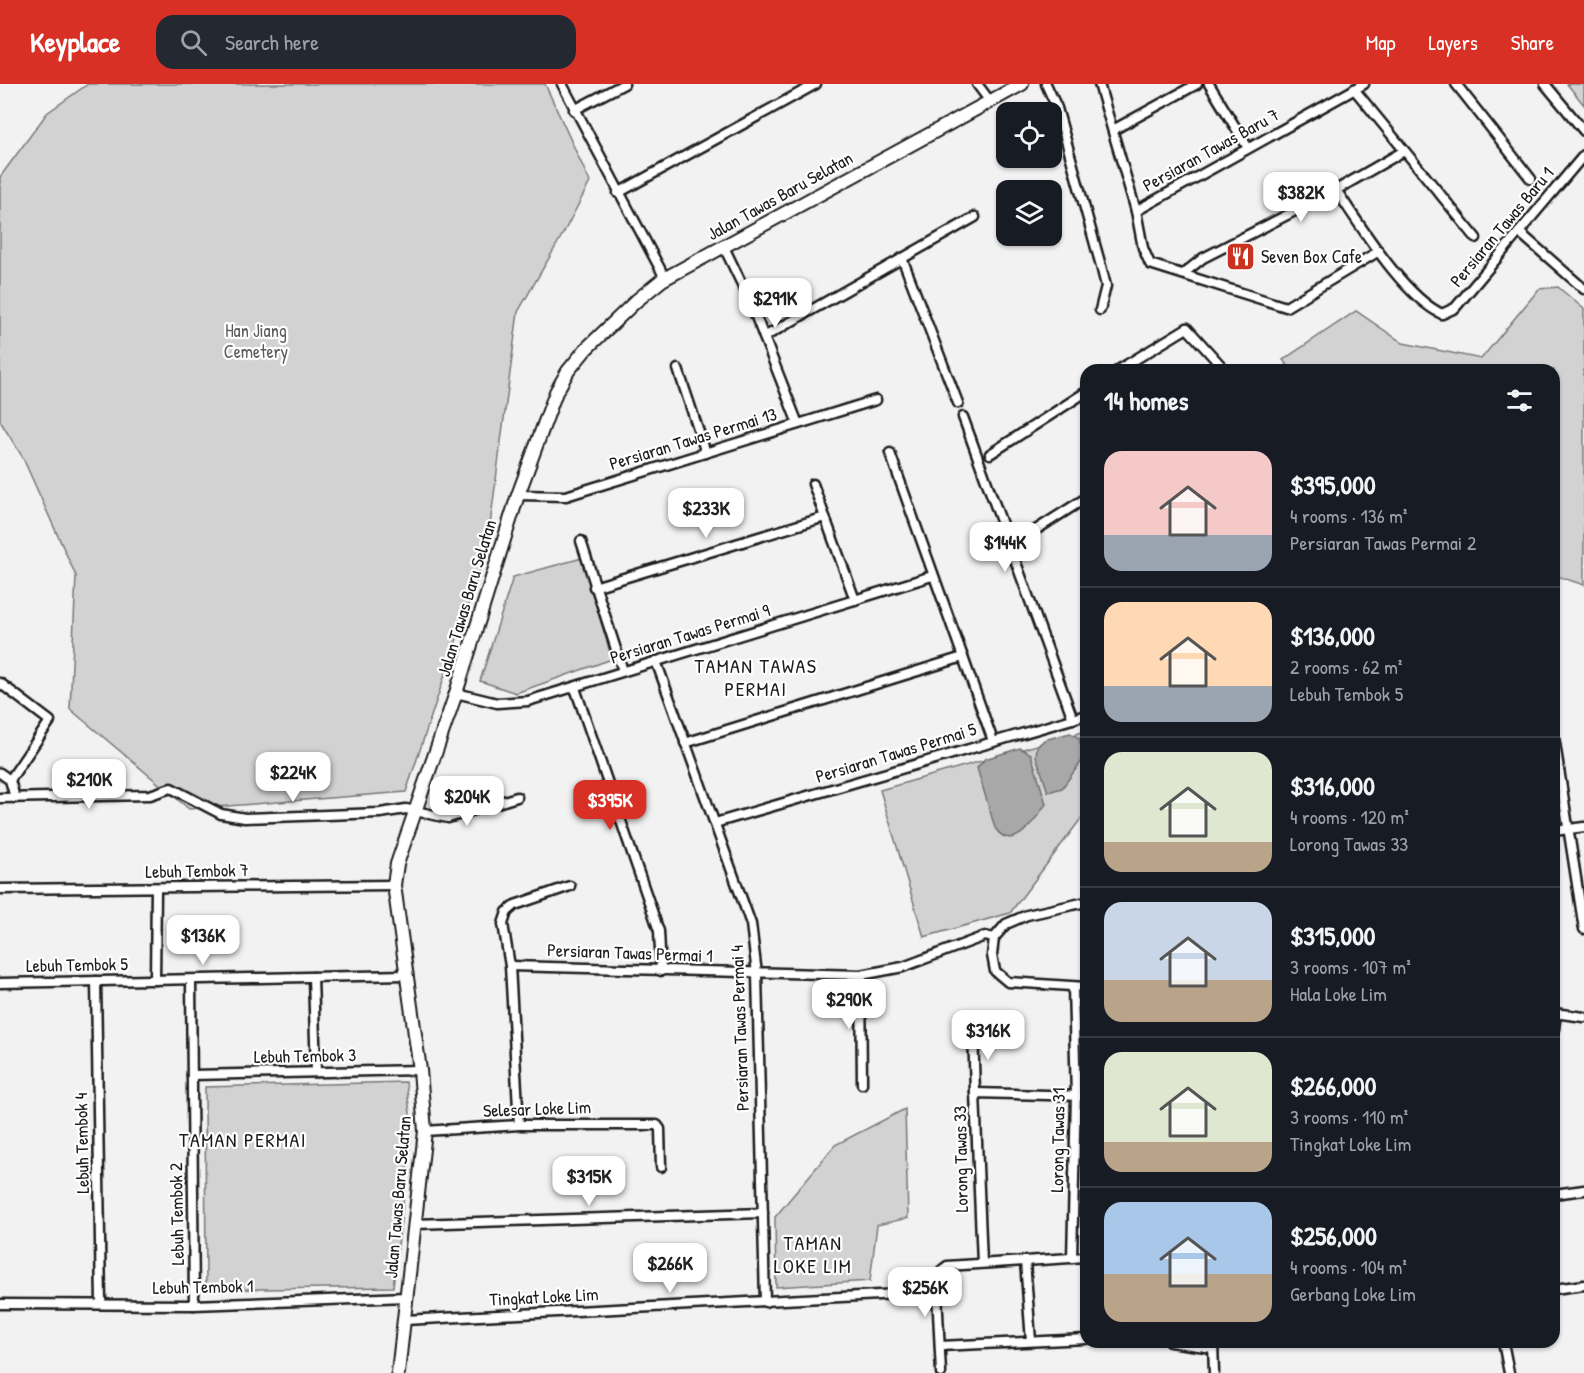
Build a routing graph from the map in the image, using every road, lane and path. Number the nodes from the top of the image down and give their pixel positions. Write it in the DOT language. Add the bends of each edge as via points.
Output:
graph roads {
  1 [pos="562,84"];
  2 [pos="624,84"];
  3 [pos="816,84"];
  4 [pos="977,84"];
  5 [pos="1022,84"];
  6 [pos="1046,84"];
  7 [pos="1100,84"];
  8 [pos="1197,84"];
  9 [pos="1209,84"];
  10 [pos="1364,84"];
  11 [pos="1456,84"];
  12 [pos="1545,84"];
  13 [pos="1354,89"];
  14 [pos="989,100"];
  15 [pos="574,110"];
  16 [pos="1113,130"];
  17 [pos="1584,130"];
  18 [pos="1248,148"];
  19 [pos="1404,150"];
  20 [pos="1584,155"];
  21 [pos="1531,180"];
  22 [pos="1336,190"];
  23 [pos="618,193"];
  24 [pos="1136,211"];
  25 [pos="975,217"];
  26 [pos="1519,232"];
  27 [pos="1476,238"];
  28 [pos="724,247"];
  29 [pos="1378,251"];
  30 [pos="902,258"];
  31 [pos="1183,274"];
  32 [pos="664,278"];
  33 [pos="1584,288"];
  34 [pos="1100,310"];
  35 [pos="764,337"];
  36 [pos="1128,364"];
  37 [pos="1220,364"];
  38 [pos="678,369"];
  39 [pos="1080,396"];
  40 [pos="876,400"];
  41 [pos="958,403"];
  42 [pos="963,417"];
  43 [pos="798,424"];
  44 [pos="706,453"];
  45 [pos="890,453"];
  46 [pos="990,454"];
  47 [pos="813,484"];
  48 [pos="518,495"];
  49 [pos="1080,502"];
  50 [pos="825,517"];
  51 [pos="581,541"];
  52 [pos="1009,547"];
  53 [pos="932,576"];
  54 [pos="594,587"];
  55 [pos="855,600"];
  56 [pos="963,657"];
  57 [pos="656,661"];
  58 [pos="623,671"];
  59 [pos="0,683"];
  60 [pos="575,688"];
  61 [pos="456,693"];
  62 [pos="1080,717"];
  63 [pos="1072,719"];
  64 [pos="993,741"];
  65 [pos="685,743"];
  66 [pos="0,773"];
  67 [pos="1560,779"];
  68 [pos="10,780"];
  69 [pos="517,797"];
  70 [pos="0,798"];
  71 [pos="15,798"];
  72 [pos="416,810"];
  73 [pos="715,823"];
  74 [pos="1584,827"];
  75 [pos="1567,829"];
  76 [pos="1560,830"];
  77 [pos="394,885"];
  78 [pos="570,886"];
  79 [pos="156,888"];
  80 [pos="0,890"];
  81 [pos="1080,903"];
  82 [pos="1584,929"];
  83 [pos="988,937"];
  84 [pos="510,966"];
  85 [pos="662,971"];
  86 [pos="757,974"];
  87 [pos="406,975"];
  88 [pos="861,975"];
  89 [pos="313,977"];
  90 [pos="155,980"];
  91 [pos="191,980"];
  92 [pos="96,981"];
  93 [pos="0,983"];
  94 [pos="1073,987"];
  95 [pos="1080,987"];
  96 [pos="1560,1014"];
  97 [pos="1584,1017"];
  98 [pos="973,1030"];
  99 [pos="420,1070"];
  100 [pos="316,1072"];
  101 [pos="192,1076"];
  102 [pos="862,1084"];
  103 [pos="975,1093"];
  104 [pos="1076,1096"];
  105 [pos="1080,1096"];
  106 [pos="519,1125"];
  107 [pos="425,1131"];
  108 [pos="661,1167"];
  109 [pos="1584,1190"];
  110 [pos="1560,1193"];
  111 [pos="763,1213"];
  112 [pos="415,1224"];
  113 [pos="1080,1257"];
  114 [pos="1072,1258"];
  115 [pos="1025,1261"];
  116 [pos="982,1263"];
  117 [pos="1584,1285"];
  118 [pos="1560,1288"];
  119 [pos="937,1292"];
  120 [pos="407,1297"];
  121 [pos="765,1302"];
  122 [pos="0,1304"];
  123 [pos="101,1304"];
  124 [pos="194,1305"];
  125 [pos="405,1320"];
  126 [pos="1080,1339"];
  127 [pos="1031,1341"];
  128 [pos="940,1346"];
  129 [pos="1213,1348"];
  130 [pos="1504,1348"];
  131 [pos="398,1373"];
  132 [pos="941,1373"];
  133 [pos="1214,1373"];
  134 [pos="1509,1373"];
  1 -- 15 [label="street"];
  2 -- 15 [label="street"];
  3 -- 23 [label="street"];
  4 -- 14 [label="street"];
  5 -- 14 [label="street, Jalan Tawas Baru Selatan"];
  6 -- 34 [label="street" via="1057,108 1106,286"];
  7 -- 16 [label="street"];
  8 -- 16 [label="street"];
  9 -- 18 [label="street"];
  10 -- 13 [label="street, Persiaran Tawas Baru 7"];
  11 -- 21 [label="street"];
  12 -- 17 [label="street"];
  13 -- 18 [label="street, Persiaran Tawas Baru 7"];
  13 -- 19 [label="street"];
  14 -- 28 [label="street, Jalan Tawas Baru Selatan"];
  15 -- 23 [label="street"];
  16 -- 24 [label="street"];
  18 -- 24 [label="street, Persiaran Tawas Baru 7"];
  19 -- 22 [label="street"];
  19 -- 27 [label="street"];
  20 -- 26 [label="street, Persiaran Tawas Baru 1"];
  22 -- 29 [label="street"];
  22 -- 31 [label="street" via="1203,258"];
  23 -- 32 [label="street"];
  24 -- 31 [label="street" via="1150,264"];
  25 -- 30 [label="street"];
  26 -- 29 [label="street, Persiaran Tawas Baru 1" via="1455,308 1442,314 1426,307"];
  26 -- 33 [label="street"];
  28 -- 32 [label="street, Jalan Tawas Baru Selatan"];
  28 -- 35 [label="street"];
  29 -- 31 [label="street" via="1286,307"];
  30 -- 35 [label="street"];
  30 -- 41 [label="street"];
  32 -- 48 [label="street, Jalan Tawas Baru Selatan" via="568,371 556,392"];
  35 -- 43 [label="street"];
  36 -- 37 [label="street" via="1187,328"];
  38 -- 44 [label="street"];
  39 -- 46 [label="street"];
  40 -- 43 [label="street, Persiaran Tawas Permai 13"];
  42 -- 52 [label="street"];
  43 -- 44 [label="street, Persiaran Tawas Permai 13"];
  44 -- 48 [label="street, Persiaran Tawas Permai 13" via="567,496"];
  45 -- 53 [label="street"];
  47 -- 50 [label="street"];
  48 -- 61 [label="street, Jalan Tawas Baru Selatan"];
  49 -- 52 [label="street"];
  50 -- 54 [label="street"];
  50 -- 55 [label="street"];
  51 -- 54 [label="street"];
  52 -- 63 [label="street"];
  53 -- 55 [label="street, Persiaran Tawas Permai 9"];
  53 -- 56 [label="street"];
  54 -- 58 [label="street"];
  55 -- 57 [label="street, Persiaran Tawas Permai 9"];
  56 -- 64 [label="street"];
  56 -- 65 [label="street"];
  57 -- 58 [label="street, Persiaran Tawas Permai 9"];
  57 -- 65 [label="street, Persiaran Tawas Permai 4"];
  58 -- 60 [label="street, Persiaran Tawas Permai 9"];
  59 -- 68 [label="street" via="50,721"];
  60 -- 61 [label="street, Persiaran Tawas Permai 9" via="514,703"];
  60 -- 85 [label="street" via="659,931"];
  61 -- 72 [label="street, Jalan Tawas Baru Selatan"];
  62 -- 63 [label="street, Persiaran Tawas Permai 5"];
  63 -- 64 [label="street, Persiaran Tawas Permai 5"];
  64 -- 73 [label="street, Persiaran Tawas Permai 5"];
  65 -- 73 [label="street, Persiaran Tawas Permai 4"];
  66 -- 68 [label="street"];
  67 -- 75 [label="street"];
  68 -- 71 [label="street"];
  69 -- 72 [label="street" via="448,818"];
  70 -- 71 [label="street"];
  71 -- 72 [label="street" via="150,795 171,788 221,814 244,818"];
  72 -- 77 [label="street, Jalan Tawas Baru Selatan"];
  73 -- 86 [label="street, Persiaran Tawas Permai 4" via="751,924"];
  74 -- 75 [label="street"];
  75 -- 76 [label="street"];
  75 -- 82 [label="street"];
  77 -- 79 [label="street, Lebuh Tembok 7"];
  77 -- 87 [label="street, Jalan Tawas Baru Selatan"];
  78 -- 84 [label="street" via="515,905 507,912 503,924"];
  79 -- 80 [label="street, Lebuh Tembok 7"];
  79 -- 90 [label="street"];
  81 -- 83 [label="street, Persiaran Tawas Permai 1" via="1017,919"];
  83 -- 88 [label="street, Persiaran Tawas Permai 1" via="903,967"];
  83 -- 94 [label="street" via="994,966 1004,980"];
  84 -- 85 [label="street, Persiaran Tawas Permai 1"];
  84 -- 106 [label="street"];
  85 -- 86 [label="street, Persiaran Tawas Permai 1"];
  86 -- 88 [label="street, Persiaran Tawas Permai 1"];
  86 -- 111 [label="street, Persiaran Tawas Permai 4"];
  87 -- 89 [label="street, Lebuh Tembok 5"];
  87 -- 99 [label="street, Jalan Tawas Baru Selatan"];
  88 -- 102 [label="street"];
  89 -- 91 [label="street, Lebuh Tembok 5"];
  89 -- 100 [label="street"];
  90 -- 91 [label="street, Lebuh Tembok 5"];
  90 -- 92 [label="street, Lebuh Tembok 5"];
  91 -- 101 [label="street, Lebuh Tembok 2"];
  92 -- 93 [label="street, Lebuh Tembok 5"];
  92 -- 123 [label="street, Lebuh Tembok 4"];
  94 -- 95 [label="street"];
  94 -- 104 [label="street, Lorong Tawas 31"];
  96 -- 97 [label="street"];
  98 -- 103 [label="street"];
  99 -- 100 [label="street, Lebuh Tembok 3"];
  99 -- 107 [label="street, Jalan Tawas Baru Selatan"];
  100 -- 101 [label="street, Lebuh Tembok 3"];
  101 -- 124 [label="street, Lebuh Tembok 2"];
  103 -- 104 [label="street, Lorong Tawas 33"];
  103 -- 116 [label="street, Lorong Tawas 33"];
  104 -- 105 [label="street, Lorong Tawas 33"];
  104 -- 114 [label="street, Lorong Tawas 31"];
  106 -- 107 [label="street, Selesar Loke Lim"];
  106 -- 108 [label="street, Selesar Loke Lim" via="657,1125"];
  107 -- 112 [label="street, Jalan Tawas Baru Selatan"];
  109 -- 110 [label="street"];
  111 -- 112 [label="street"];
  111 -- 121 [label="street, Persiaran Tawas Permai 4"];
  112 -- 120 [label="street, Jalan Tawas Baru Selatan"];
  113 -- 114 [label="street"];
  114 -- 115 [label="street"];
  115 -- 116 [label="street"];
  115 -- 127 [label="street"];
  116 -- 119 [label="street" via="942,1269"];
  117 -- 118 [label="street"];
  119 -- 121 [label="street, Tingkat Loke Lim"];
  119 -- 128 [label="street"];
  120 -- 124 [label="street, Lebuh Tembok 1"];
  120 -- 125 [label="street, Jalan Tawas Baru Selatan"];
  121 -- 125 [label="street, Tingkat Loke Lim"];
  122 -- 123 [label="street, Lebuh Tembok 1"];
  123 -- 124 [label="street, Lebuh Tembok 1"];
  125 -- 131 [label="street, Jalan Tawas Baru Selatan"];
  126 -- 127 [label="street"];
  127 -- 128 [label="street"];
  128 -- 132 [label="street"];
  129 -- 133 [label="street"];
  130 -- 134 [label="street"];
}
